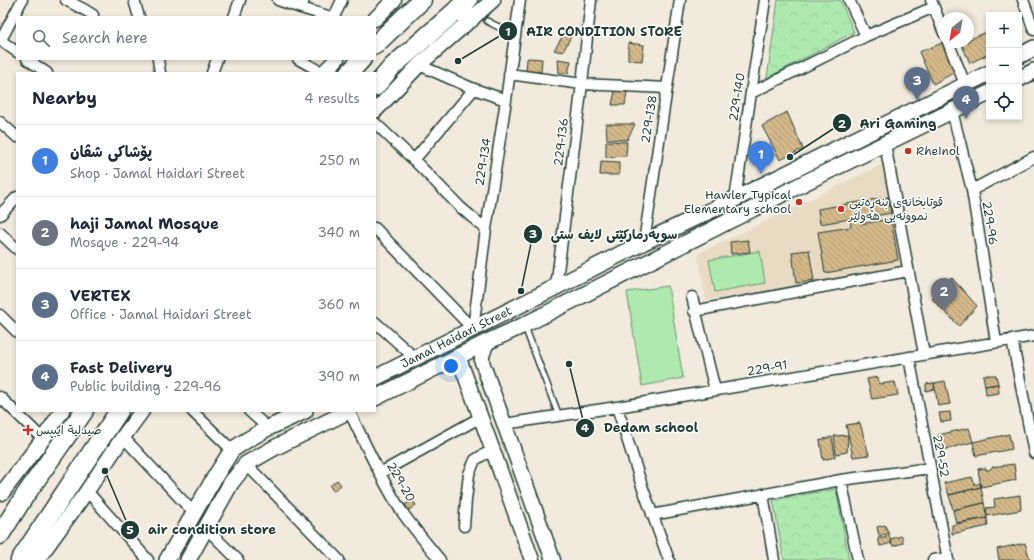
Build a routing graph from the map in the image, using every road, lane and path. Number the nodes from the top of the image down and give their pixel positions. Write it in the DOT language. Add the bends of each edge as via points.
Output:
graph roads {
  1 [pos="22,0"];
  2 [pos="66,0"];
  3 [pos="134,0"];
  4 [pos="240,0"];
  5 [pos="278,0"];
  6 [pos="342,0"];
  7 [pos="394,0"];
  8 [pos="422,0"];
  9 [pos="493,0"];
  10 [pos="520,0"];
  11 [pos="591,0"];
  12 [pos="680,0"];
  13 [pos="765,0"];
  14 [pos="850,0"];
  15 [pos="1023,0"];
  16 [pos="303,4"];
  17 [pos="932,4"];
  18 [pos="471,12"];
  19 [pos="92,15"];
  20 [pos="139,16"];
  21 [pos="234,16"];
  22 [pos="330,16"];
  23 [pos="333,16"];
  24 [pos="376,18"];
  25 [pos="938,18"];
  26 [pos="1034,30"];
  27 [pos="514,35"];
  28 [pos="866,36"];
  29 [pos="0,40"];
  30 [pos="376,44"];
  31 [pos="950,48"];
  32 [pos="1034,48"];
  33 [pos="16,51"];
  34 [pos="1022,54"];
  35 [pos="28,60"];
  36 [pos="158,60"];
  37 [pos="300,60"];
  38 [pos="336,60"];
  39 [pos="361,60"];
  40 [pos="419,65"];
  41 [pos="1034,71"];
  42 [pos="46,72"];
  43 [pos="160,72"];
  44 [pos="321,72"];
  45 [pos="324,72"];
  46 [pos="351,72"];
  47 [pos="509,74"];
  48 [pos="986,74"];
  49 [pos="1022,77"];
  50 [pos="582,84"];
  51 [pos="965,84"];
  52 [pos="376,86"];
  53 [pos="667,88"];
  54 [pos="474,89"];
  55 [pos="751,93"];
  56 [pos="986,94"];
  57 [pos="506,100"];
  58 [pos="376,110"];
  59 [pos="952,111"];
  60 [pos="0,122"];
  61 [pos="376,124"];
  62 [pos="16,133"];
  63 [pos="885,144"];
  64 [pos="1034,157"];
  65 [pos="414,160"];
  66 [pos="972,190"];
  67 [pos="16,198"];
  68 [pos="735,199"];
  69 [pos="0,215"];
  70 [pos="376,229"];
  71 [pos="486,229"];
  72 [pos="0,233"];
  73 [pos="644,242"];
  74 [pos="16,247"];
  75 [pos="908,272"];
  76 [pos="556,287"];
  77 [pos="692,297"];
  78 [pos="694,311"];
  79 [pos="0,315"];
  80 [pos="376,323"];
  81 [pos="524,325"];
  82 [pos="473,329"];
  83 [pos="16,331"];
  84 [pos="1034,336"];
  85 [pos="1012,339"];
  86 [pos="487,342"];
  87 [pos="996,342"];
  88 [pos="924,354"];
  89 [pos="458,356"];
  90 [pos="909,357"];
  91 [pos="415,358"];
  92 [pos="376,378"];
  93 [pos="489,381"];
  94 [pos="470,387"];
  95 [pos="715,390"];
  96 [pos="0,397"];
  97 [pos="376,397"];
  98 [pos="617,407"];
  99 [pos="61,412"];
  100 [pos="83,412"];
  101 [pos="118,412"];
  102 [pos="141,412"];
  103 [pos="193,412"];
  104 [pos="250,412"];
  105 [pos="303,412"];
  106 [pos="347,412"];
  107 [pos="350,412"];
  108 [pos="559,416"];
  109 [pos="480,417"];
  110 [pos="504,424"];
  111 [pos="268,428"];
  112 [pos="123,437"];
  113 [pos="43,439"];
  114 [pos="232,450"];
  115 [pos="493,451"];
  116 [pos="1034,453"];
  117 [pos="246,464"];
  118 [pos="930,468"];
  119 [pos="380,473"];
  120 [pos="841,480"];
  121 [pos="87,491"];
  122 [pos="1,492"];
  123 [pos="763,494"];
  124 [pos="24,497"];
  125 [pos="194,513"];
  126 [pos="652,514"];
  127 [pos="464,526"];
  128 [pos="206,528"];
  129 [pos="0,535"];
  130 [pos="176,546"];
  131 [pos="30,557"];
  132 [pos="189,558"];
  133 [pos="948,559"];
  134 [pos="148,560"];
  135 [pos="167,560"];
  136 [pos="238,560"];
  137 [pos="339,560"];
  138 [pos="440,560"];
  139 [pos="532,560"];
  140 [pos="553,560"];
  141 [pos="669,560"];
  142 [pos="774,560"];
  143 [pos="858,560"];
  144 [pos="933,560"];
  1 -- 29 [label="street"];
  2 -- 19 [label="street"];
  3 -- 20 [label="street"];
  4 -- 21 [label="street"];
  5 -- 16 [label="street"];
  6 -- 23 [label="street"];
  7 -- 24 [label="street"];
  8 -- 30 [label="highway"];
  9 -- 18 [label="street"];
  10 -- 27 [label="street, 229-134"];
  11 -- 50 [label="street, 229-136"];
  12 -- 53 [label="street, 229-138"];
  13 -- 55 [label="street, 229-140"];
  14 -- 28 [label="street"];
  15 -- 26 [label="street"];
  16 -- 22 [label="street"];
  17 -- 25 [label="street"];
  17 -- 28 [label="street"];
  18 -- 27 [label="lane"];
  18 -- 40 [label="street"];
  18 -- 52 [label="highway" via="392,67"];
  27 -- 47 [label="street, 229-134"];
  28 -- 55 [label="street"];
  29 -- 33 [label="street"];
  31 -- 51 [label="street"];
  32 -- 34 [label="main road"];
  35 -- 42 [label="street"];
  36 -- 43 [label="street"];
  37 -- 44 [label="street"];
  38 -- 45 [label="street"];
  39 -- 46 [label="highway"];
  40 -- 54 [label="street"];
  40 -- 58 [label="street"];
  41 -- 49 [label="main road"];
  47 -- 50 [label="street"];
  47 -- 57 [label="street, 229-134"];
  48 -- 51 [label="main road, Jamal Haidari Street"];
  50 -- 53 [label="street"];
  50 -- 76 [label="street, 229-136"];
  51 -- 68 [label="main road, Jamal Haidari Street"];
  53 -- 73 [label="street, 229-138"];
  54 -- 57 [label="street"];
  54 -- 65 [label="street"];
  55 -- 68 [label="street, 229-140"];
  56 -- 59 [label="main road, Jamal Haidari Street"];
  57 -- 71 [label="street, 229-134"];
  59 -- 63 [label="main road, Jamal Haidari Street"];
  59 -- 66 [label="street, 229-96"];
  60 -- 62 [label="street"];
  61 -- 65 [label="street"];
  63 -- 75 [label="street"];
  63 -- 81 [label="main road, Jamal Haidari Street"];
  64 -- 66 [label="street"];
  65 -- 71 [label="street" via="460,207"];
  66 -- 87 [label="street, 229-96"];
  67 -- 69 [label="street"];
  68 -- 73 [label="main road, Jamal Haidari Street"];
  70 -- 82 [label="street"];
  71 -- 82 [label="street, 229-134"];
  72 -- 74 [label="street"];
  73 -- 76 [label="main road, Jamal Haidari Street"];
  75 -- 78 [label="street"];
  75 -- 88 [label="street"];
  76 -- 82 [label="main road, Jamal Haidari Street"];
  77 -- 78 [label="street"];
  78 -- 95 [label="street"];
  79 -- 83 [label="street"];
  80 -- 91 [label="street"];
  81 -- 86 [label="main road, Jamal Haidari Street"];
  81 -- 108 [label="lane"];
  82 -- 91 [label="main road, Jamal Haidari Street"];
  84 -- 85 [label="street, 229-91"];
  85 -- 87 [label="street, 229-91"];
  85 -- 116 [label="street"];
  86 -- 89 [label="main road, Jamal Haidari Street"];
  86 -- 93 [label="street" via="482,362"];
  87 -- 88 [label="street, 229-91"];
  88 -- 90 [label="street, 229-91"];
  89 -- 94 [label="street"];
  89 -- 97 [label="main road, Jamal Haidari Street"];
  90 -- 95 [label="street, 229-91"];
  90 -- 118 [label="street, 229-52"];
  91 -- 92 [label="main road, Jamal Haidari Street"];
  93 -- 94 [label="street" via="476,377"];
  93 -- 110 [label="street"];
  94 -- 109 [label="street"];
  95 -- 98 [label="street, 229-91"];
  96 -- 113 [label="street"];
  98 -- 108 [label="street, 229-91"];
  98 -- 126 [label="street"];
  99 -- 113 [label="street"];
  100 -- 124 [label="highway"];
  101 -- 131 [label="highway"];
  102 -- 112 [label="street"];
  103 -- 114 [label="street"];
  104 -- 111 [label="street"];
  105 -- 111 [label="main road"];
  106 -- 117 [label="main road"];
  107 -- 119 [label="street, 229-20"];
  108 -- 110 [label="street, 229-91"];
  109 -- 115 [label="street"];
  109 -- 119 [label="street"];
  110 -- 140 [label="street"];
  111 -- 114 [label="main road"];
  112 -- 121 [label="street"];
  112 -- 125 [label="street"];
  113 -- 122 [label="street"];
  114 -- 125 [label="main road"];
  115 -- 127 [label="street" via="475,460 469,474"];
  115 -- 139 [label="street"];
  117 -- 128 [label="main road" via="231,484"];
  117 -- 137 [label="street"];
  118 -- 120 [label="street"];
  118 -- 133 [label="street, 229-52"];
  119 -- 138 [label="street, 229-20" via="402,512"];
  120 -- 123 [label="street"];
  120 -- 143 [label="street"];
  121 -- 131 [label="street"];
  121 -- 134 [label="street"];
  122 -- 124 [label="street"];
  123 -- 126 [label="street"];
  123 -- 142 [label="street"];
  124 -- 129 [label="highway"];
  125 -- 130 [label="main road"];
  126 -- 141 [label="street"];
  128 -- 132 [label="main road"];
  128 -- 136 [label="street"];
  130 -- 132 [label="main road"];
  130 -- 135 [label="main road"];
  133 -- 144 [label="street"];
}
